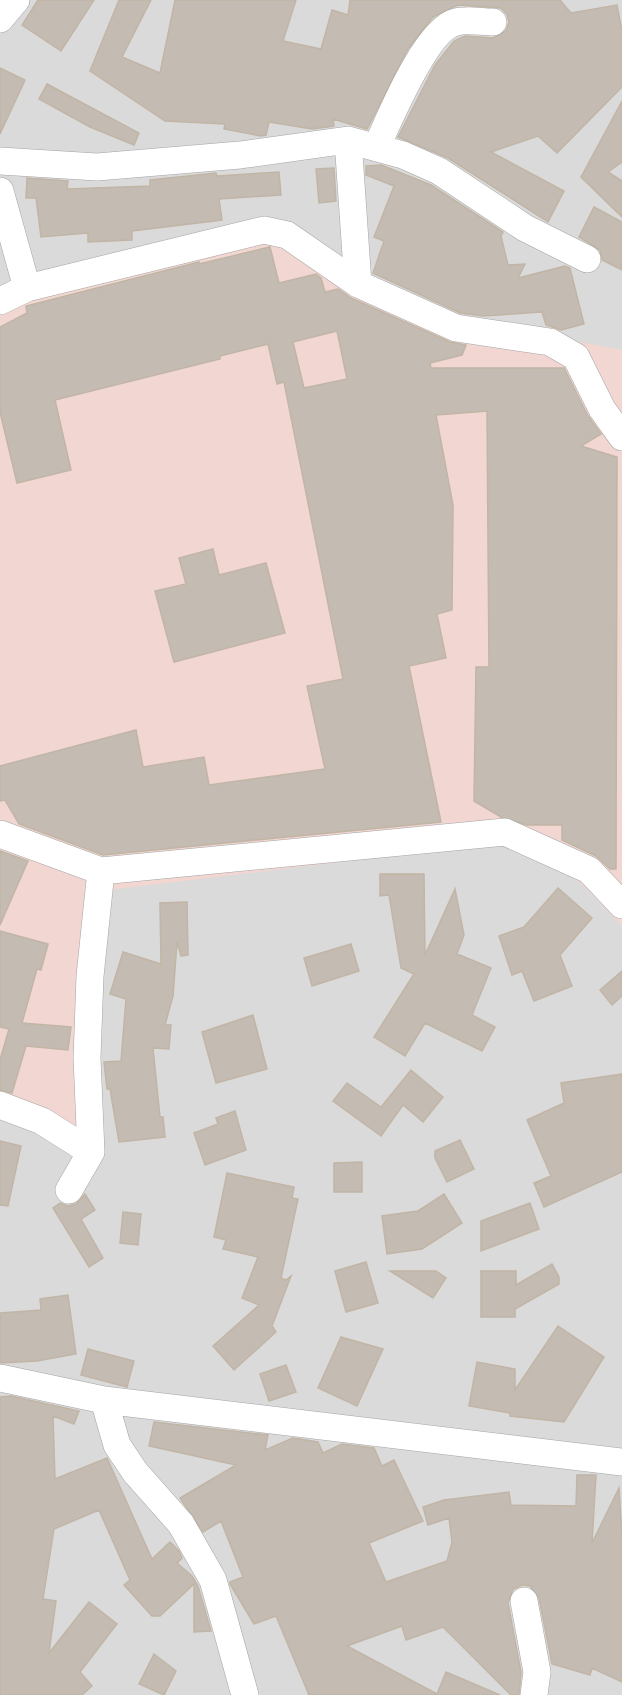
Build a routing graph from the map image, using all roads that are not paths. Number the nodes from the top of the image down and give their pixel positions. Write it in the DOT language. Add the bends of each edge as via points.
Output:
graph roads {
  1 [pos="16,0"];
  2 [pos="0,19"];
  3 [pos="493,22"];
  4 [pos="348,140"];
  5 [pos="377,146"];
  6 [pos="0,161"];
  7 [pos="0,192"];
  8 [pos="587,259"];
  9 [pos="358,284"];
  10 [pos="27,288"];
  11 [pos="0,302"];
  12 [pos="622,437"];
  13 [pos="0,834"];
  14 [pos="101,871"];
  15 [pos="622,904"];
  16 [pos="0,1105"];
  17 [pos="91,1152"];
  18 [pos="69,1190"];
  19 [pos="0,1378"];
  20 [pos="104,1400"];
  21 [pos="622,1462"];
  22 [pos="524,1601"];
  23 [pos="245,1695"];
  24 [pos="534,1695"];
  1 -- 2 [label="street"];
  3 -- 5 [label="street" via="455,22 437,35 414,69"];
  4 -- 5 [label="street"];
  4 -- 6 [label="street" via="240,155 97,166"];
  4 -- 9 [label="street"];
  5 -- 8 [label="street" via="440,171 525,228"];
  7 -- 10 [label="street"];
  9 -- 10 [label="street" via="286,236 264,230"];
  9 -- 12 [label="street" via="456,328 550,342 576,357 602,409"];
  10 -- 11 [label="street"];
  13 -- 14 [label="street"];
  14 -- 15 [label="street" via="505,832 589,870"];
  14 -- 17 [label="street" via="90,976 87,1058"];
  16 -- 17 [label="street" via="42,1121"];
  17 -- 18 [label="street"];
  19 -- 20 [label="street"];
  20 -- 21 [label="street"];
  20 -- 23 [label="street" via="117,1445 135,1472 181,1524 213,1580"];
  22 -- 24 [label="street" via="537,1672"];
}
